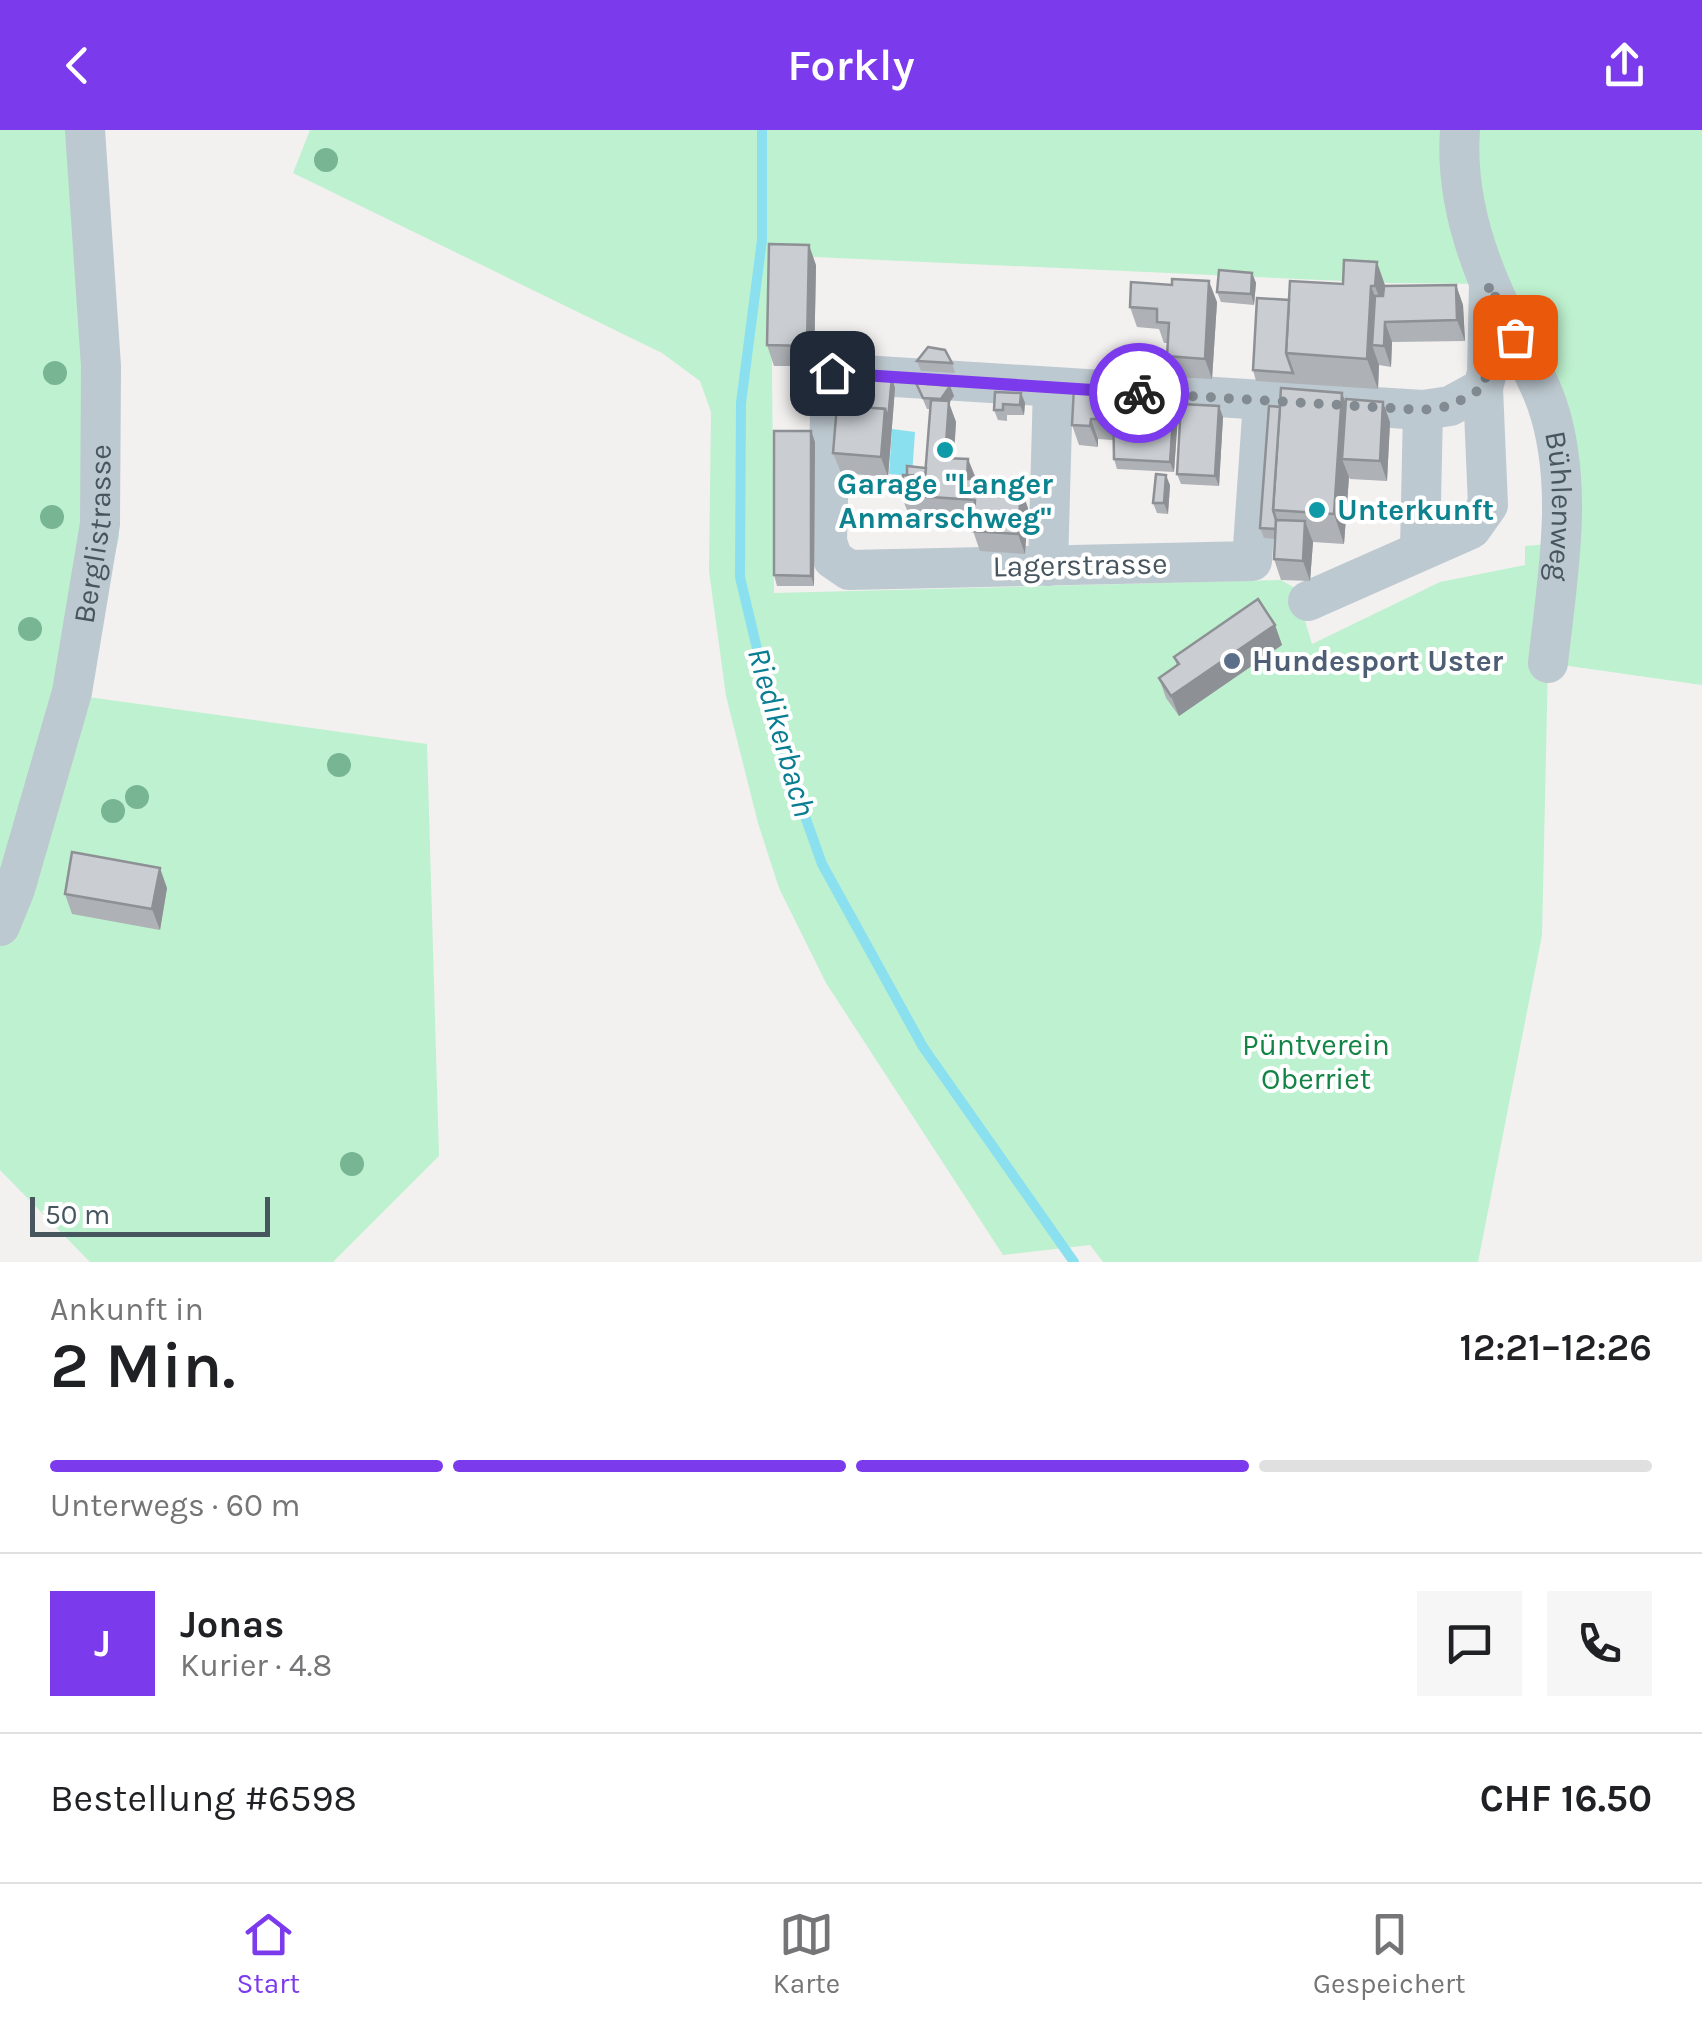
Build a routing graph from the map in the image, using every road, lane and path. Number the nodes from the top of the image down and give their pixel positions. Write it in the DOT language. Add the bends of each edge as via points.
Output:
graph roads {
  1 [pos="85,130"];
  2 [pos="1460,130"];
  3 [pos="1489,284"];
  4 [pos="1053,388"];
  5 [pos="1483,388"];
  6 [pos="1263,401"];
  7 [pos="1407,410"];
  8 [pos="1420,549"];
  9 [pos="1048,566"];
  10 [pos="1308,601"];
  11 [pos="1548,662"];
  12 [pos="0,926"];
  1 -- 12 [label="street, Berglistrasse" via="100,366 100,524 72,692"];
  2 -- 3 [label="street, Bühlenweg" via="1461,186"];
  3 -- 5 [label="street"];
  3 -- 11 [label="street, Bühlenweg" via="1547,405 1558,460 1562,543"];
  4 -- 6 [label="street"];
  4 -- 9 [label="street"];
  4 -- 9 [label="street, Lagerstrasse" via="832,373 827,542 833,560 849,570"];
  5 -- 7 [label="street" via="1450,406"];
  5 -- 8 [label="street" via="1488,505 1471,529"];
  6 -- 7 [label="street"];
  6 -- 9 [label="street, Lagerstrasse" via="1252,561"];
  7 -- 8 [label="street"];
  8 -- 10 [label="street"];
}
